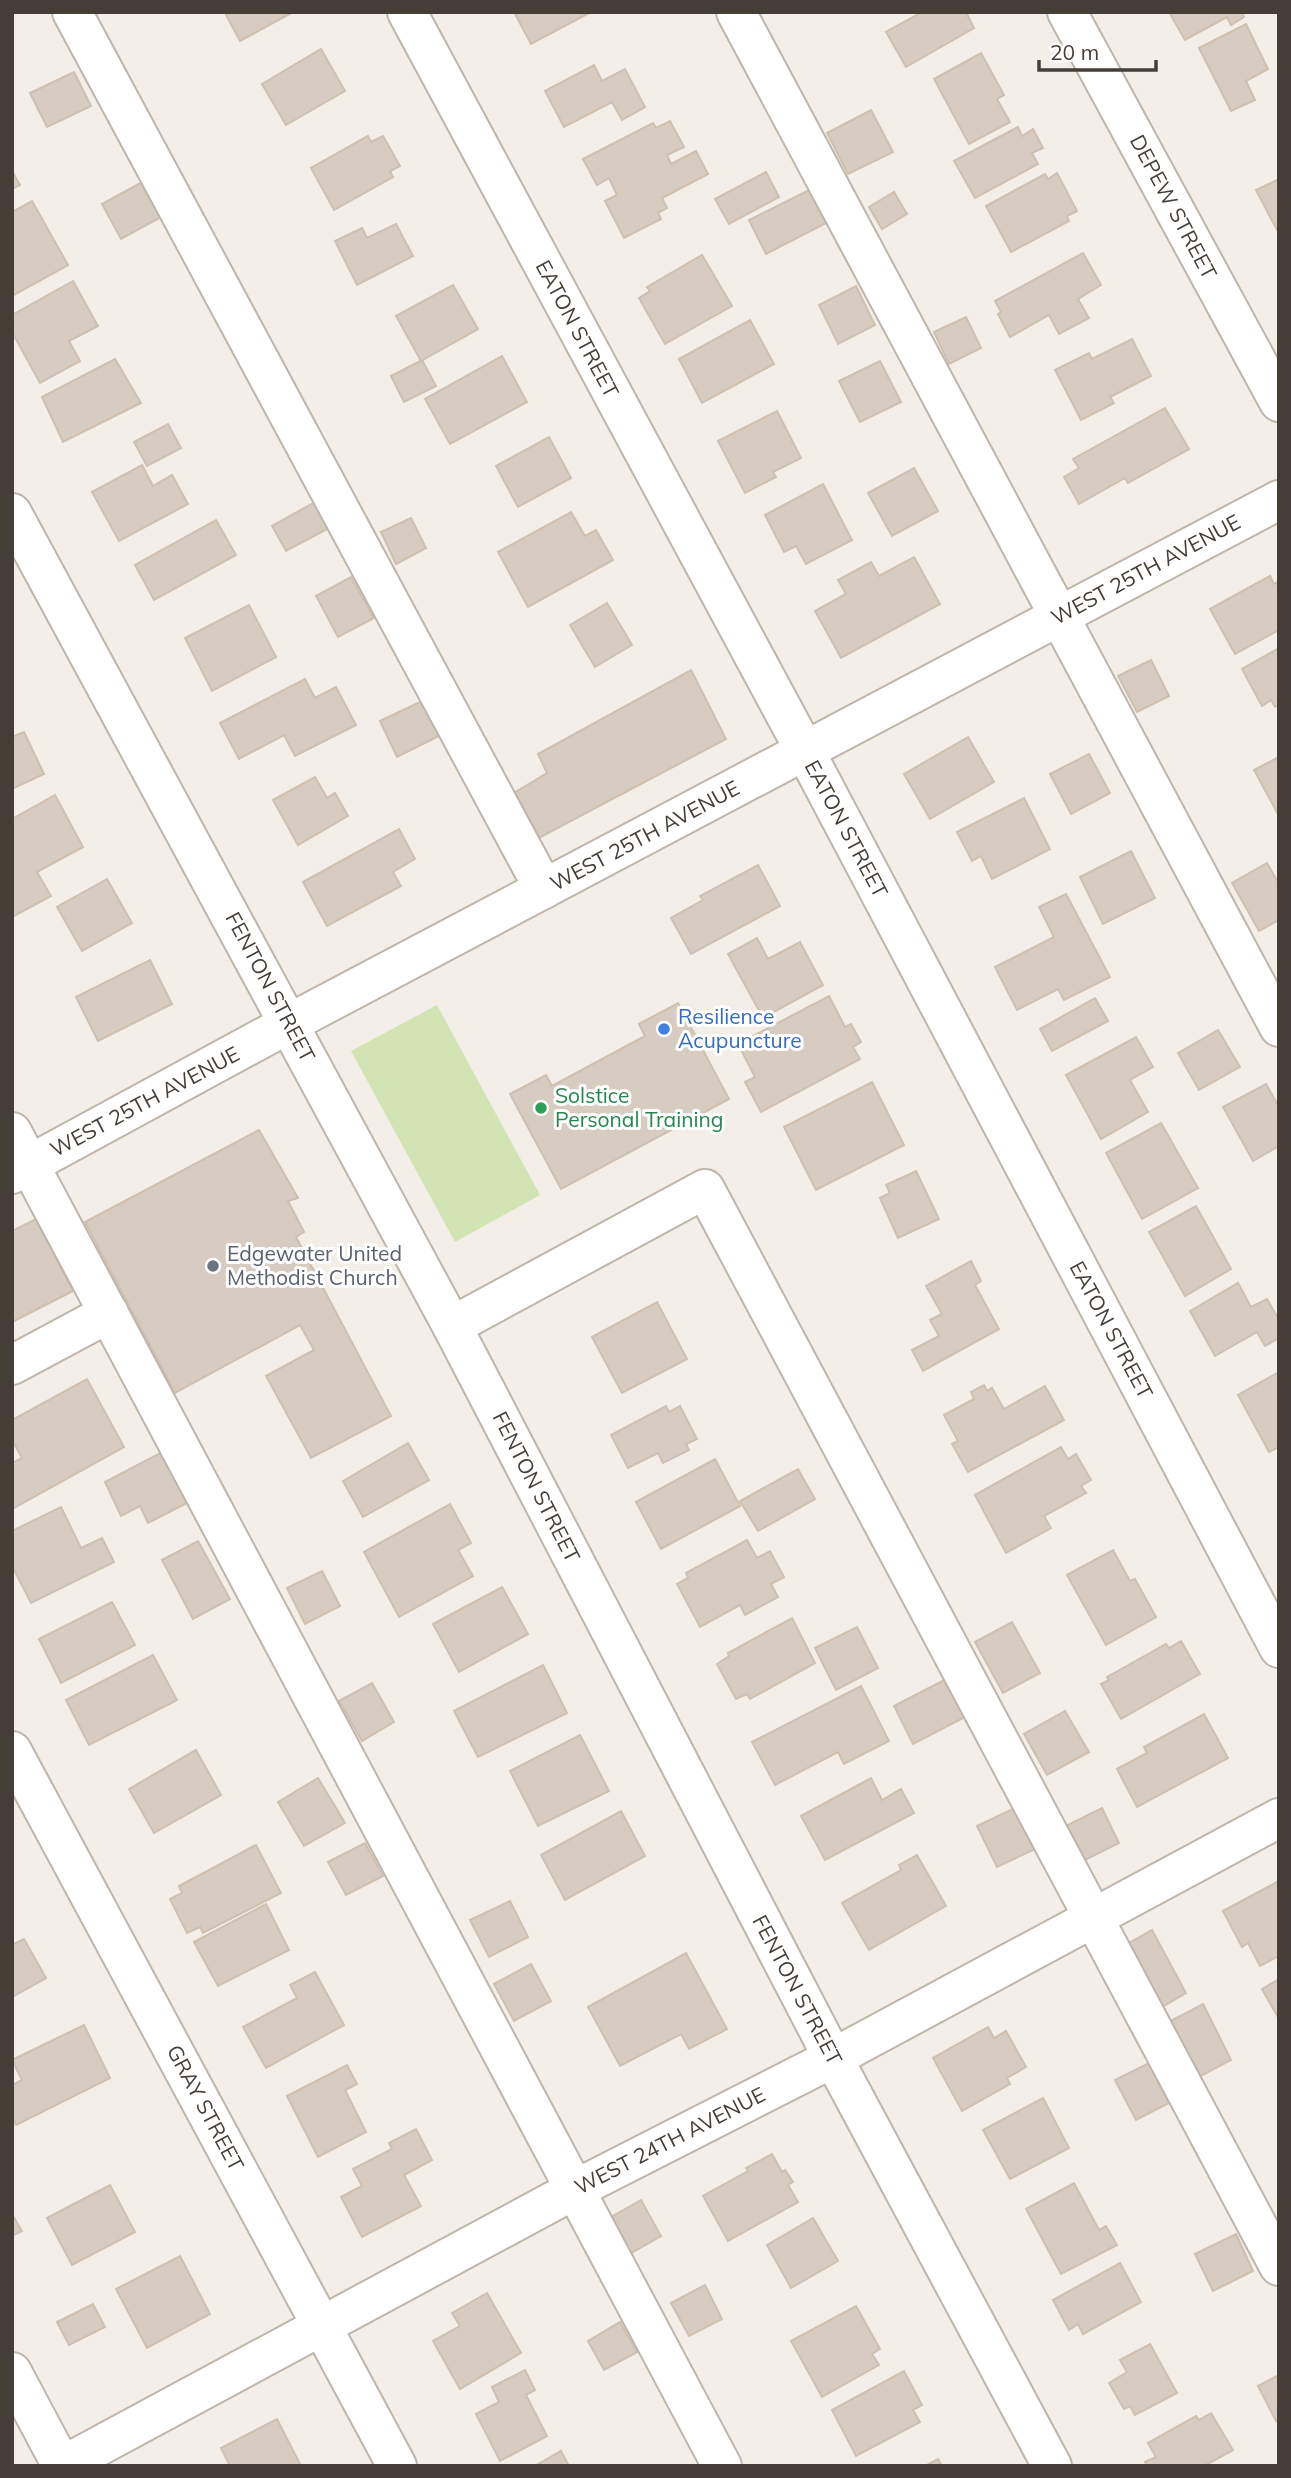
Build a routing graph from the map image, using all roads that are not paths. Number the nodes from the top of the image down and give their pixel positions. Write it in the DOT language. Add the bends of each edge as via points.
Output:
graph roads {
  1 [pos="72,12"];
  2 [pos="407,12"];
  3 [pos="736,12"];
  4 [pos="1067,12"];
  5 [pos="1279,402"];
  6 [pos="1279,499"];
  7 [pos="12,513"];
  8 [pos="1059,616"];
  9 [pos="805,751"];
  10 [pos="544,889"];
  11 [pos="290,1023"];
  12 [pos="1279,1027"];
  13 [pos="18,1157"];
  14 [pos="109,1313"];
  15 [pos="452,1326"];
  16 [pos="12,1365"];
  17 [pos="1279,1648"];
  18 [pos="12,1751"];
  19 [pos="1279,1818"];
  20 [pos="1093,1918"];
  21 [pos="833,2058"];
  22 [pos="574,2190"];
  23 [pos="1279,2266"];
  24 [pos="323,2326"];
  25 [pos="12,2372"];
  26 [pos="62,2466"];
  27 [pos="397,2466"];
  28 [pos="722,2466"];
  29 [pos="1052,2466"];
  1 -- 10 [label="street"];
  2 -- 9 [label="street, EATON STREET"];
  3 -- 8 [label="street"];
  4 -- 5 [label="street, DEPEW STREET"];
  6 -- 8 [label="street, WEST 25TH AVENUE"];
  7 -- 11 [label="street, FENTON STREET"];
  8 -- 9 [label="street, WEST 25TH AVENUE"];
  8 -- 12 [label="street"];
  9 -- 10 [label="street, WEST 25TH AVENUE"];
  9 -- 17 [label="street, EATON STREET"];
  10 -- 11 [label="street, WEST 25TH AVENUE"];
  11 -- 13 [label="street, WEST 25TH AVENUE"];
  11 -- 15 [label="street, FENTON STREET"];
  13 -- 14 [label="street"];
  14 -- 16 [label="street"];
  14 -- 22 [label="street"];
  15 -- 20 [label="street" via="705,1189"];
  15 -- 21 [label="street, FENTON STREET"];
  18 -- 24 [label="street, GRAY STREET"];
  19 -- 20 [label="street, WEST 24TH AVENUE"];
  20 -- 21 [label="street, WEST 24TH AVENUE"];
  20 -- 23 [label="street"];
  21 -- 22 [label="street, WEST 24TH AVENUE"];
  21 -- 29 [label="street, FENTON STREET"];
  22 -- 24 [label="street, WEST 24TH AVENUE"];
  22 -- 28 [label="street"];
  24 -- 26 [label="street, WEST 24TH AVENUE"];
  24 -- 27 [label="street, GRAY STREET"];
  25 -- 26 [label="street"];
}
